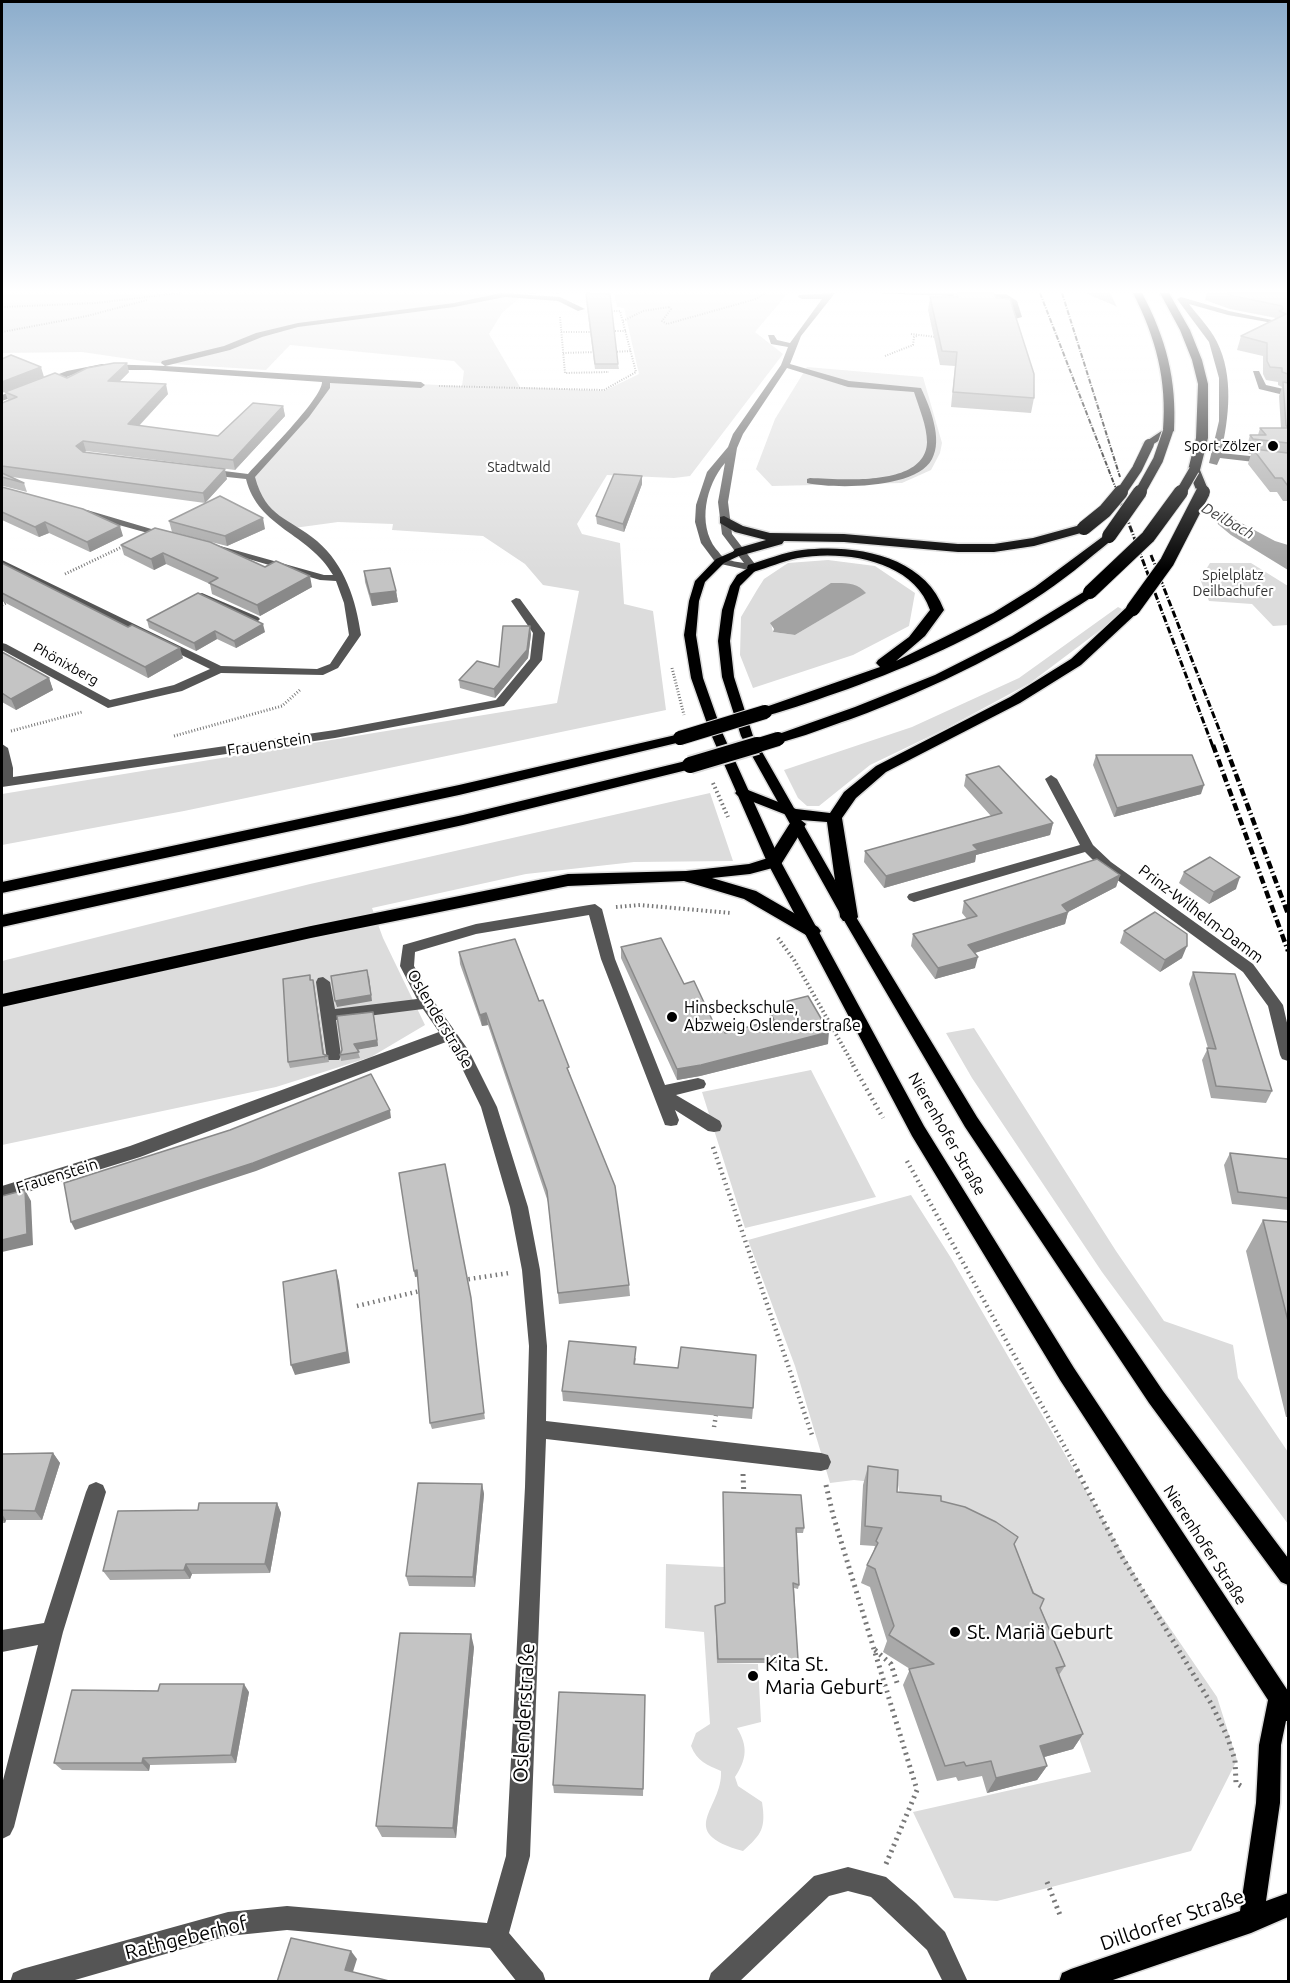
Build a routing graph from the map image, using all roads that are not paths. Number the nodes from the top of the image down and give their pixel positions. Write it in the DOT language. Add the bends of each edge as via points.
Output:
graph roads {
  1 [pos="38,386"];
  2 [pos="326,386"];
  3 [pos="771,386"];
  4 [pos="866,386"];
  5 [pos="1170,386"];
  6 [pos="1203,386"];
  7 [pos="1223,386"];
  8 [pos="1261,386"];
  9 [pos="1288,393"];
  10 [pos="2,398"];
  11 [pos="1168,431"];
  12 [pos="732,448"];
  13 [pos="1288,463"];
  14 [pos="1194,470"];
  15 [pos="198,471"];
  16 [pos="250,477"];
  17 [pos="810,482"];
  18 [pos="67,508"];
  19 [pos="724,520"];
  20 [pos="176,537"];
  21 [pos="794,538"];
  22 [pos="199,544"];
  23 [pos="740,552"];
  24 [pos="720,561"];
  25 [pos="2,562"];
  26 [pos="753,568"];
  27 [pos="340,578"];
  28 [pos="188,599"];
  29 [pos="516,601"];
  30 [pos="151,618"];
  31 [pos="254,619"];
  32 [pos="134,627"];
  33 [pos="2,646"];
  34 [pos="219,669"];
  35 [pos="853,683"];
  36 [pos="2,748"];
  37 [pos="1051,780"];
  38 [pos="4,782"];
  39 [pos="743,793"];
  40 [pos="834,818"];
  41 [pos="795,819"];
  42 [pos="1088,847"];
  43 [pos="774,862"];
  44 [pos="684,876"];
  45 [pos="2,888"];
  46 [pos="914,897"];
  47 [pos="849,917"];
  48 [pos="2,921"];
  49 [pos="812,931"];
  50 [pos="323,982"];
  51 [pos="2,1001"];
  52 [pos="427,1003"];
  53 [pos="328,1015"];
  54 [pos="450,1034"];
  55 [pos="1288,1055"];
  56 [pos="333,1056"];
  57 [pos="698,1084"];
  58 [pos="659,1092"];
  59 [pos="671,1120"];
  60 [pos="709,1123"];
  61 [pos="2,1193"];
  62 [pos="537,1429"];
  63 [pos="821,1462"];
  64 [pos="96,1491"];
  65 [pos="1288,1575"];
  66 [pos="52,1632"];
  67 [pos="2,1641"];
  68 [pos="1284,1704"];
  69 [pos="2,1827"];
  70 [pos="1288,1905"];
  71 [pos="1251,1920"];
  72 [pos="496,1936"];
  73 [pos="22,1982"];
  74 [pos="534,1982"];
  75 [pos="720,1982"];
  76 [pos="956,1982"];
  77 [pos="1071,1982"];
  1 -- 10 [label="street"];
  2 -- 16 [label="street" via="306,415"];
  3 -- 12 [label="street"];
  4 -- 17 [label="street" via="918,390 932,443 929,455 916,470 900,477 867,482"];
  5 -- 11 [label="highway"];
  6 -- 14 [label="highway" via="1202,438"];
  7 -- 13 [label="street" via="1224,421 1215,459"];
  8 -- 9 [label="street"];
  11 -- 21 [label="highway, bridge" via="1149,444 1122,493 1104,514 1084,528 1034,543 994,548"];
  11 -- 35 [label="highway, bridge" via="1149,480 1109,536 1047,585 983,624"];
  12 -- 19 [label="street"];
  12 -- 24 [label="street" via="712,472 701,505 705,543"];
  14 -- 40 [label="highway, bridge" via="1203,492 1195,511 1167,562 1133,609 1076,662 1015,700 881,769 850,795"];
  14 -- 48 [label="highway, bridge" via="1161,523 1090,592 1016,640 880,703 690,765 463,820"];
  15 -- 16 [label="street"];
  16 -- 27 [label="street" via="258,505 323,553"];
  18 -- 20 [label="street"];
  19 -- 21 [label="highway" via="754,534"];
  19 -- 23 [label="street" via="727,534"];
  21 -- 23 [label="highway"];
  22 -- 27 [label="street" via="324,578"];
  23 -- 24 [label="main road, Nierenhofer Straße"];
  23 -- 26 [label="street"];
  24 -- 26 [label="street"];
  24 -- 39 [label="main road, Nierenhofer Straße" via="700,581 690,635 697,678"];
  25 -- 32 [label="street, Phönixberg"];
  26 -- 35 [label="highway" via="801,554 863,556 913,574 930,593 937,610 928,627 907,647"];
  26 -- 41 [label="main road, Nierenhofer Straße" via="735,586 728,610 724,641 728,677 747,736"];
  27 -- 34 [label="street, Phönixberg" via="352,608 355,635 334,666 319,673"];
  28 -- 31 [label="street" via="198,593"];
  29 -- 38 [label="street, Frauenstein" via="539,633 536,660 500,703 335,734"];
  30 -- 32 [label="street"];
  32 -- 34 [label="street, Phönixberg"];
  33 -- 34 [label="street, Phönixberg" via="108,704 178,688"];
  35 -- 45 [label="highway, bridge" via="680,738 459,790"];
  36 -- 38 [label="street" via="7,768"];
  37 -- 42 [label="street, Prinz-Wilhelm-Damm"];
  39 -- 41 [label="highway"];
  39 -- 43 [label="main road, Nierenhofer Straße"];
  40 -- 41 [label="highway"];
  40 -- 47 [label="highway"];
  41 -- 43 [label="highway"];
  41 -- 47 [label="main road, Nierenhofer Straße"];
  42 -- 46 [label="street"];
  42 -- 55 [label="street, Prinz-Wilhelm-Damm" via="1127,882 1248,968 1275,1005"];
  43 -- 44 [label="highway" via="750,869"];
  43 -- 49 [label="main road, Nierenhofer Straße"];
  44 -- 49 [label="highway" via="750,895"];
  44 -- 51 [label="highway" via="568,880"];
  47 -- 65 [label="main road, Nierenhofer Straße" via="971,1122 1156,1397"];
  49 -- 68 [label="main road, Nierenhofer Straße" via="930,1151 1067,1374"];
  50 -- 53 [label="street"];
  52 -- 53 [label="street"];
  52 -- 54 [label="street, Oslenderstraße"];
  52 -- 58 [label="street, Oslenderstraße" via="407,966 408,949 431,940 594,909 608,959"];
  53 -- 56 [label="street"];
  54 -- 61 [label="street, Frauenstein" via="134,1152"];
  54 -- 62 [label="street, Oslenderstraße" via="489,1107 515,1189 531,1270 538,1346"];
  57 -- 58 [label="street"];
  58 -- 59 [label="street"];
  58 -- 60 [label="street"];
  62 -- 63 [label="street"];
  62 -- 72 [label="street, Oslenderstraße" via="518,1856"];
  64 -- 66 [label="street"];
  66 -- 67 [label="street"];
  66 -- 69 [label="street"];
  68 -- 71 [label="main road" via="1270,1745 1268,1803"];
  70 -- 71 [label="main road, Dilldorfer Straße"];
  71 -- 77 [label="main road, Dilldorfer Straße"];
  72 -- 73 [label="street, Rathgeberhof" via="287,1917 228,1924"];
  72 -- 74 [label="street"];
  75 -- 76 [label="street" via="823,1885 848,1879 877,1886 907,1912 936,1941"];
}
